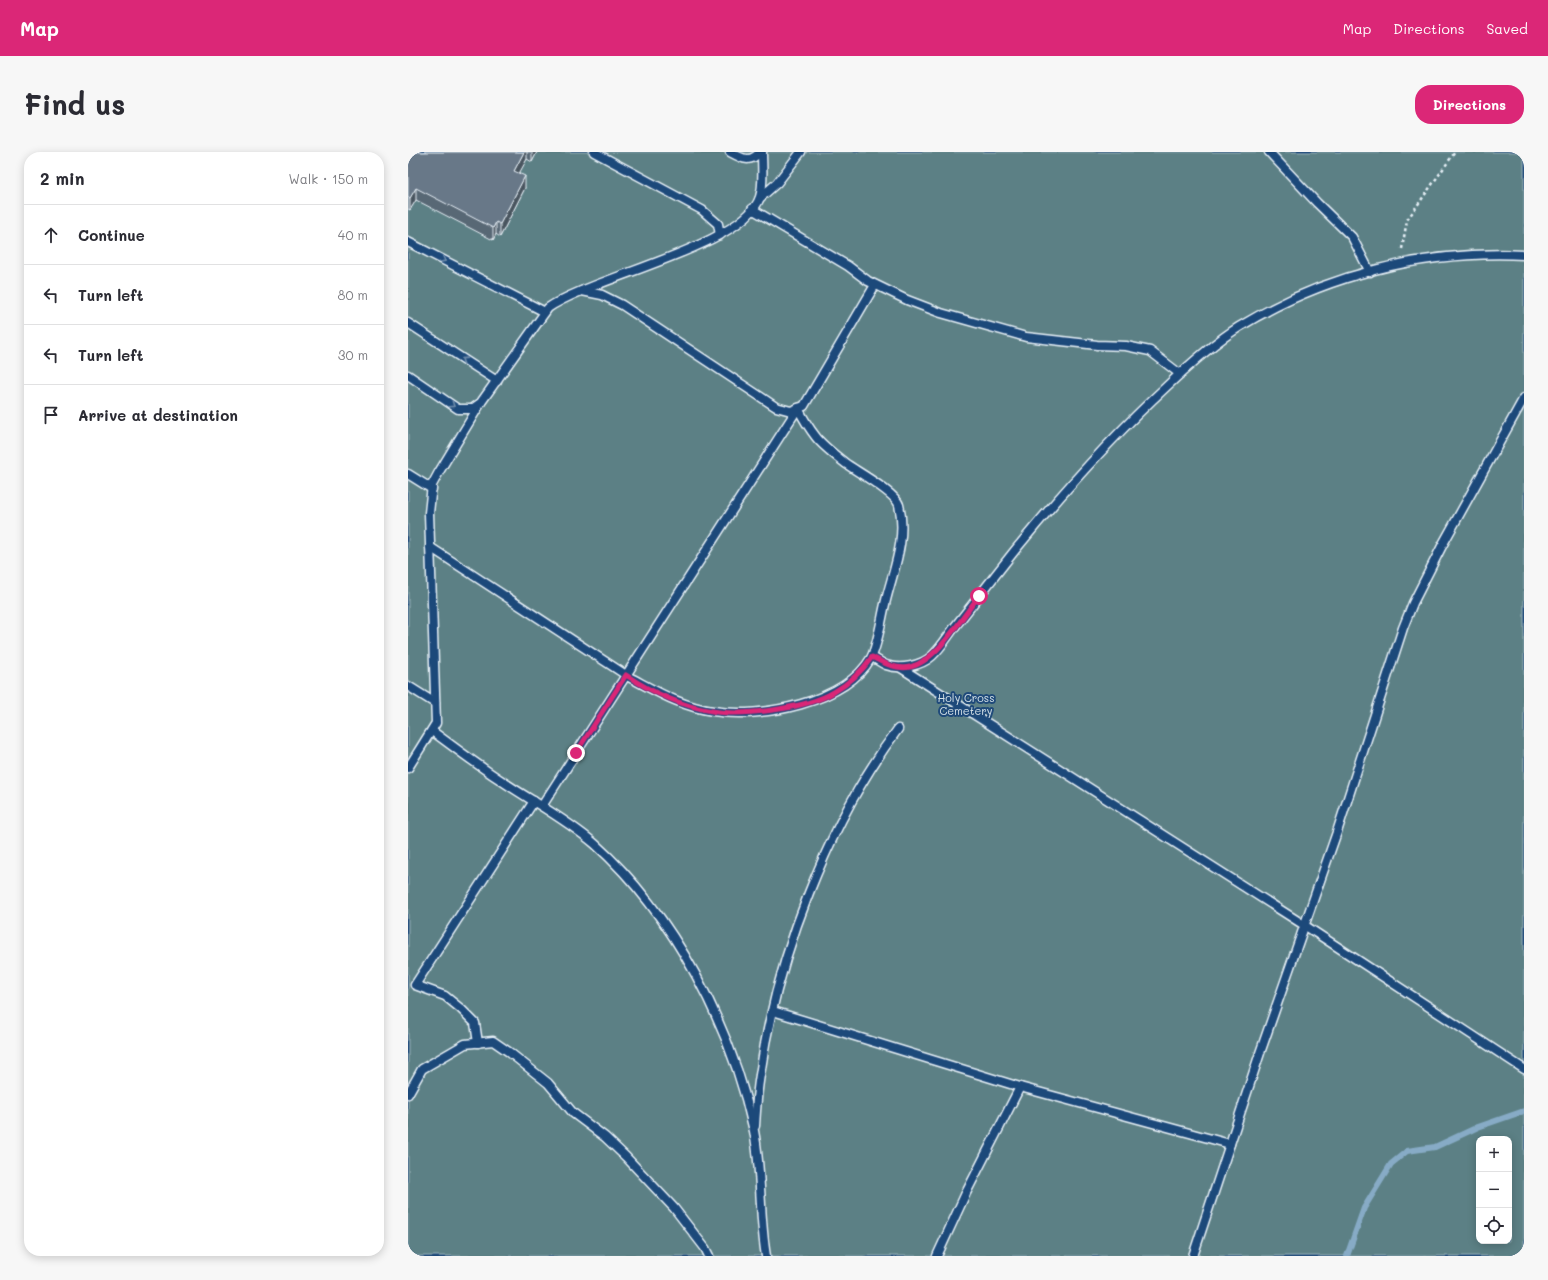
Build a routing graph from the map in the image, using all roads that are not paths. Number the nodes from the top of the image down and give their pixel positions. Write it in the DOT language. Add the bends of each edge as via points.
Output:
graph roads {
  1 [pos="594,152"];
  2 [pos="730,152"];
  3 [pos="761,152"];
  4 [pos="801,152"];
  5 [pos="1269,152"];
  6 [pos="760,198"];
  7 [pos="752,210"];
  8 [pos="720,235"];
  9 [pos="408,242"];
  10 [pos="1524,255"];
  11 [pos="1370,272"];
  12 [pos="875,285"];
  13 [pos="581,291"];
  14 [pos="545,312"];
  15 [pos="408,323"];
  16 [pos="1180,374"];
  17 [pos="408,375"];
  18 [pos="497,381"];
  19 [pos="1524,398"];
  20 [pos="482,401"];
  21 [pos="798,408"];
  22 [pos="408,474"];
  23 [pos="432,489"];
  24 [pos="430,547"];
  25 [pos="872,657"];
  26 [pos="899,666"];
  27 [pos="626,675"];
  28 [pos="408,686"];
  29 [pos="435,703"];
  30 [pos="898,729"];
  31 [pos="432,731"];
  32 [pos="408,768"];
  33 [pos="534,801"];
  34 [pos="542,806"];
  35 [pos="1304,925"];
  36 [pos="773,1011"];
  37 [pos="478,1043"];
  38 [pos="1524,1069"];
  39 [pos="1020,1087"];
  40 [pos="408,1094"];
  41 [pos="754,1133"];
  42 [pos="1230,1144"];
  43 [pos="708,1256"];
  44 [pos="766,1256"];
  45 [pos="937,1256"];
  46 [pos="1193,1256"];
  1 -- 8 [label="lane" via="702,210 718,224"];
  2 -- 3 [label="lane" via="744,159 753,159"];
  3 -- 6 [label="lane"];
  4 -- 6 [label="lane" via="777,183"];
  5 -- 11 [label="lane" via="1352,237"];
  6 -- 7 [label="lane"];
  7 -- 8 [label="lane"];
  7 -- 12 [label="lane" via="848,266"];
  8 -- 13 [label="lane"];
  9 -- 14 [label="lane, one-way"];
  10 -- 11 [label="lane" via="1456,255"];
  11 -- 16 [label="lane" via="1318,287 1280,304 1237,328"];
  12 -- 16 [label="lane" via="941,313 1026,337 1126,346 1150,351"];
  12 -- 21 [label="lane" via="816,389 804,406"];
  13 -- 14 [label="lane" via="561,299"];
  13 -- 21 [label="lane" via="602,295 622,305 776,407 791,411"];
  14 -- 18 [label="lane"];
  18 -- 15 [label="lane, one-way"];
  16 -- 26 [label="lane" via="1139,412 1027,537 931,657 910,667"];
  17 -- 20 [label="lane, one-way" via="458,409 472,409"];
  18 -- 20 [label="lane"];
  19 -- 35 [label="lane" via="1413,603"];
  20 -- 23 [label="lane" via="439,472"];
  21 -- 25 [label="lane" via="816,437 898,503 902,531 899,554"];
  21 -- 27 [label="lane"];
  22 -- 23 [label="lane"];
  23 -- 24 [label="lane" via="429,513"];
  24 -- 27 [label="lane"];
  24 -- 29 [label="lane"];
  25 -- 26 [label="lane" via="886,665"];
  25 -- 27 [label="lane" via="861,672 834,693 795,706 757,712 713,712 675,701"];
  26 -- 35 [label="lane"];
  27 -- 34 [label="lane"];
  28 -- 29 [label="lane"];
  29 -- 31 [label="lane" via="436,724"];
  30 -- 36 [label="lane" via="884,747 825,852 788,953"];
  31 -- 32 [label="lane"];
  31 -- 33 [label="lane"];
  33 -- 34 [label="lane"];
  33 -- 37 [label="lane" via="415,985 445,996 461,1009 475,1023"];
  34 -- 41 [label="lane" via="595,844 627,877 672,937 718,1017"];
  35 -- 38 [label="lane"];
  35 -- 42 [label="lane"];
  36 -- 39 [label="lane"];
  36 -- 41 [label="lane" via="760,1074"];
  37 -- 40 [label="lane" via="465,1044 422,1069"];
  37 -- 43 [label="lane" via="493,1041 548,1083 574,1113 605,1137 674,1208 705,1248"];
  39 -- 42 [label="lane"];
  39 -- 45 [label="lane"];
  41 -- 44 [label="lane"];
  42 -- 46 [label="lane"];
}
